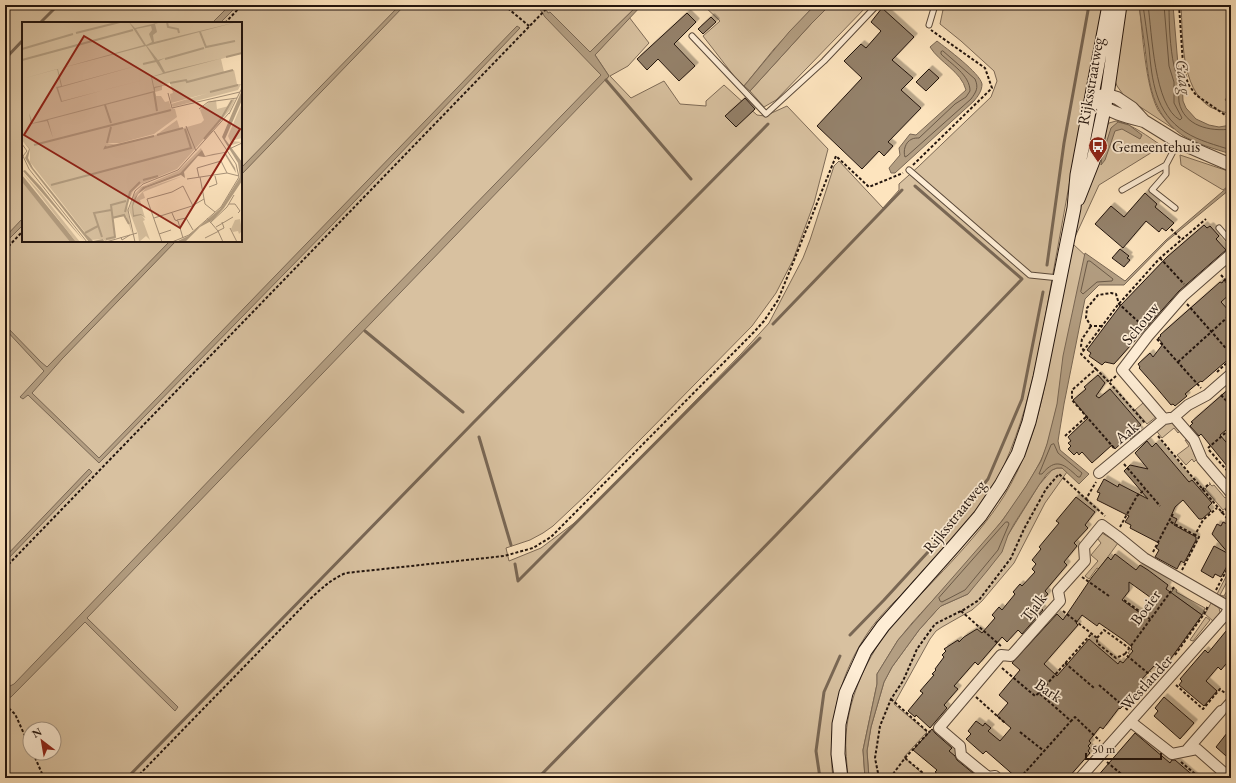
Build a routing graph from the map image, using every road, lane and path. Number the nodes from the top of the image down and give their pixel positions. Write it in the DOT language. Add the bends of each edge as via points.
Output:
graph roads {
  1 [pos="242,5"];
  2 [pos="504,5"];
  3 [pos="550,5"];
  4 [pos="877,5"];
  5 [pos="935,5"];
  6 [pos="1109,5"];
  7 [pos="1120,5"];
  8 [pos="1179,5"];
  9 [pos="226,22"];
  10 [pos="928,24"];
  11 [pos="529,27"];
  12 [pos="692,36"];
  13 [pos="1092,97"];
  14 [pos="1105,101"];
  15 [pos="1231,119"];
  16 [pos="1178,142"];
  17 [pos="1166,165"];
  18 [pos="1231,165"];
  19 [pos="908,170"];
  20 [pos="1122,190"];
  21 [pos="1074,208"];
  22 [pos="1175,208"];
  23 [pos="1206,219"];
  24 [pos="1219,228"];
  25 [pos="1172,230"];
  26 [pos="22,232"];
  27 [pos="1182,240"];
  28 [pos="1231,242"];
  29 [pos="5,250"];
  30 [pos="1231,254"];
  31 [pos="1160,258"];
  32 [pos="1215,268"];
  33 [pos="1060,278"];
  34 [pos="1231,286"];
  35 [pos="1190,290"];
  36 [pos="1181,298"];
  37 [pos="1119,304"];
  38 [pos="1231,314"];
  39 [pos="1091,326"];
  40 [pos="1102,326"];
  41 [pos="1211,332"];
  42 [pos="1151,333"];
  43 [pos="1084,351"];
  44 [pos="1231,354"];
  45 [pos="1178,362"];
  46 [pos="1096,369"];
  47 [pos="1122,370"];
  48 [pos="1231,374"];
  49 [pos="1109,382"];
  50 [pos="1211,391"];
  51 [pos="1231,406"];
  52 [pos="1086,417"];
  53 [pos="1169,418"];
  54 [pos="1231,428"];
  55 [pos="1151,430"];
  56 [pos="1065,436"];
  57 [pos="1203,449"];
  58 [pos="1120,456"];
  59 [pos="1099,473"];
  60 [pos="1231,475"];
  61 [pos="1145,488"];
  62 [pos="1231,493"];
  63 [pos="1086,499"];
  64 [pos="1160,506"];
  65 [pos="1231,506"];
  66 [pos="1217,508"];
  67 [pos="1222,513"];
  68 [pos="1173,514"];
  69 [pos="1169,521"];
  70 [pos="1231,523"];
  71 [pos="1102,525"];
  72 [pos="1116,535"];
  73 [pos="1195,535"];
  74 [pos="1148,560"];
  75 [pos="1231,562"];
  76 [pos="5,568"];
  77 [pos="1075,572"];
  78 [pos="1179,578"];
  79 [pos="1109,596"];
  80 [pos="1212,598"];
  81 [pos="1124,600"];
  82 [pos="1230,605"];
  83 [pos="1056,606"];
  84 [pos="961,611"];
  85 [pos="1150,619"];
  86 [pos="1092,633"];
  87 [pos="1097,638"];
  88 [pos="1129,648"];
  89 [pos="1125,654"];
  90 [pos="1012,655"];
  91 [pos="1174,656"];
  92 [pos="995,662"];
  93 [pos="1065,663"];
  94 [pos="1166,682"];
  95 [pos="1099,686"];
  96 [pos="1094,688"];
  97 [pos="969,692"];
  98 [pos="1039,693"];
  99 [pos="891,698"];
  100 [pos="1231,698"];
  101 [pos="1231,702"];
  102 [pos="5,705"];
  103 [pos="1221,711"];
  104 [pos="1133,719"];
  105 [pos="1071,721"];
  106 [pos="1005,723"];
  107 [pos="939,728"];
  108 [pos="22,729"];
  109 [pos="928,732"];
  110 [pos="1020,732"];
  111 [pos="1107,748"];
  112 [pos="1044,751"];
  113 [pos="1186,751"];
  114 [pos="1172,754"];
  115 [pos="1100,756"];
  116 [pos="905,758"];
  117 [pos="37,761"];
  118 [pos="44,778"];
  119 [pos="136,778"];
  120 [pos="841,778"];
  121 [pos="879,778"];
  122 [pos="890,778"];
  123 [pos="928,778"];
  124 [pos="997,778"];
  125 [pos="1020,778"];
  126 [pos="1080,778"];
  127 [pos="1126,778"];
  128 [pos="1200,778"];
  129 [pos="1230,778"];
  1 -- 9 [label="path"];
  2 -- 11 [label="path"];
  3 -- 11 [label="path"];
  4 -- 12 [label="lane" via="824,61 766,114"];
  5 -- 10 [label="lane"];
  6 -- 13 [label="main road, Rijksstraatweg"];
  7 -- 14 [label="main road, Rijksstraatweg"];
  8 -- 15 [label="path" via="1183,64 1188,84 1196,95"];
  10 -- 19 [label="path" via="932,31 985,68 992,88"];
  11 -- 76 [label="path"];
  13 -- 14 [label="street"];
  13 -- 21 [label="main road, Rijksstraatweg" via="1077,174"];
  14 -- 16 [label="street" via="1127,116 1144,121"];
  14 -- 21 [label="main road, Rijksstraatweg" via="1093,161"];
  16 -- 17 [label="lane"];
  16 -- 18 [label="street"];
  17 -- 20 [label="lane"];
  17 -- 22 [label="lane" via="1166,174 1152,190"];
  19 -- 33 [label="lane" via="1030,274"];
  19 -- 119 [label="path" via="869,187 836,156 772,310 754,332 551,537 533,548 504,556 346,573 336,577 309,600"];
  21 -- 33 [label="main road, Rijksstraatweg"];
  23 -- 27 [label="path"];
  24 -- 28 [label="lane"];
  25 -- 27 [label="path"];
  26 -- 29 [label="path"];
  27 -- 31 [label="path"];
  30 -- 32 [label="street, Schouw"];
  31 -- 35 [label="path"];
  31 -- 37 [label="path"];
  32 -- 34 [label="path"];
  32 -- 35 [label="street, Schouw"];
  33 -- 120 [label="main road, Rijksstraatweg" via="1040,377 1018,454 980,516 883,626 865,651 846,693 839,724 838,754"];
  35 -- 36 [label="street, Schouw"];
  36 -- 41 [label="path"];
  36 -- 42 [label="street, Schouw"];
  37 -- 39 [label="path" via="1116,294 1111,292 1098,295 1087,308 1086,318"];
  37 -- 40 [label="path"];
  37 -- 42 [label="path"];
  38 -- 41 [label="path"];
  39 -- 40 [label="path"];
  39 -- 43 [label="path" via="1082,339 1081,346"];
  40 -- 43 [label="path"];
  41 -- 44 [label="path"];
  41 -- 45 [label="path"];
  42 -- 45 [label="path"];
  42 -- 47 [label="street, Schouw"];
  43 -- 46 [label="path" via="1081,354"];
  45 -- 50 [label="path"];
  46 -- 49 [label="path"];
  46 -- 52 [label="path" via="1072,390 1072,400"];
  47 -- 49 [label="path"];
  47 -- 53 [label="street"];
  48 -- 50 [label="street"];
  49 -- 55 [label="path"];
  50 -- 51 [label="path"];
  50 -- 53 [label="street"];
  52 -- 56 [label="path"];
  52 -- 58 [label="path"];
  53 -- 55 [label="street, Aak"];
  53 -- 57 [label="street"];
  54 -- 57 [label="path"];
  55 -- 58 [label="street, Aak"];
  55 -- 66 [label="path"];
  57 -- 60 [label="path"];
  57 -- 62 [label="street" via="1202,459"];
  58 -- 59 [label="street, Aak"];
  58 -- 61 [label="path"];
  59 -- 63 [label="path"];
  61 -- 64 [label="path"];
  61 -- 72 [label="path" via="1137,496"];
  63 -- 71 [label="path" via="1106,516"];
  63 -- 84 [label="path" via="1059,474 1046,489 1011,558 979,600"];
  65 -- 67 [label="path"];
  66 -- 67 [label="path"];
  66 -- 73 [label="path" via="1203,520"];
  67 -- 70 [label="path"];
  68 -- 69 [label="path"];
  69 -- 73 [label="path"];
  69 -- 74 [label="path"];
  71 -- 72 [label="street"];
  71 -- 77 [label="street, Tjalk" via="1084,547 1085,561"];
  72 -- 74 [label="street"];
  73 -- 78 [label="path, Boeier" via="1199,537"];
  74 -- 78 [label="street"];
  75 -- 80 [label="path"];
  77 -- 79 [label="path"];
  77 -- 83 [label="street, Tjalk" via="1058,591 1060,601"];
  78 -- 80 [label="street"];
  78 -- 85 [label="path, Boeier"];
  80 -- 82 [label="street"];
  80 -- 91 [label="path" via="1204,614"];
  81 -- 85 [label="path"];
  82 -- 94 [label="street, Westlander" via="1226,614"];
  83 -- 86 [label="path"];
  83 -- 90 [label="street, Tjalk"];
  84 -- 90 [label="path"];
  84 -- 99 [label="path" via="934,624 917,649 903,681"];
  85 -- 88 [label="path, Boeier"];
  86 -- 87 [label="path"];
  86 -- 93 [label="path"];
  87 -- 88 [label="path, Boeier" via="1104,630"];
  87 -- 89 [label="path" via="1097,643 1116,658"];
  88 -- 89 [label="path, Boeier"];
  89 -- 94 [label="path"];
  90 -- 92 [label="street, Tjalk" via="1001,655"];
  92 -- 97 [label="street, Tjalk"];
  92 -- 98 [label="path, Bark" via="1035,696"];
  93 -- 96 [label="path"];
  93 -- 98 [label="path"];
  94 -- 100 [label="path" via="1203,709 1220,689"];
  94 -- 104 [label="street, Westlander"];
  95 -- 104 [label="path"];
  97 -- 106 [label="path"];
  97 -- 107 [label="street, Tjalk"];
  98 -- 105 [label="path, Bark"];
  99 -- 109 [label="path"];
  99 -- 121 [label="path" via="880,726 876,758"];
  101 -- 103 [label="street"];
  102 -- 108 [label="path" via="15,714"];
  103 -- 113 [label="street"];
  104 -- 111 [label="street, Westlander"];
  104 -- 114 [label="street"];
  105 -- 111 [label="path, Bark" via="1075,717"];
  105 -- 112 [label="path"];
  107 -- 109 [label="path"];
  107 -- 124 [label="street" via="960,746 961,755 988,777"];
  109 -- 116 [label="path"];
  110 -- 112 [label="path"];
  111 -- 115 [label="street, Westlander"];
  112 -- 125 [label="path"];
  113 -- 114 [label="street"];
  113 -- 129 [label="street" via="1197,750"];
  114 -- 128 [label="path"];
  115 -- 126 [label="street, Westlander"];
  115 -- 127 [label="path"];
  116 -- 122 [label="path"];
  116 -- 123 [label="path"];
  117 -- 118 [label="path"];
}
